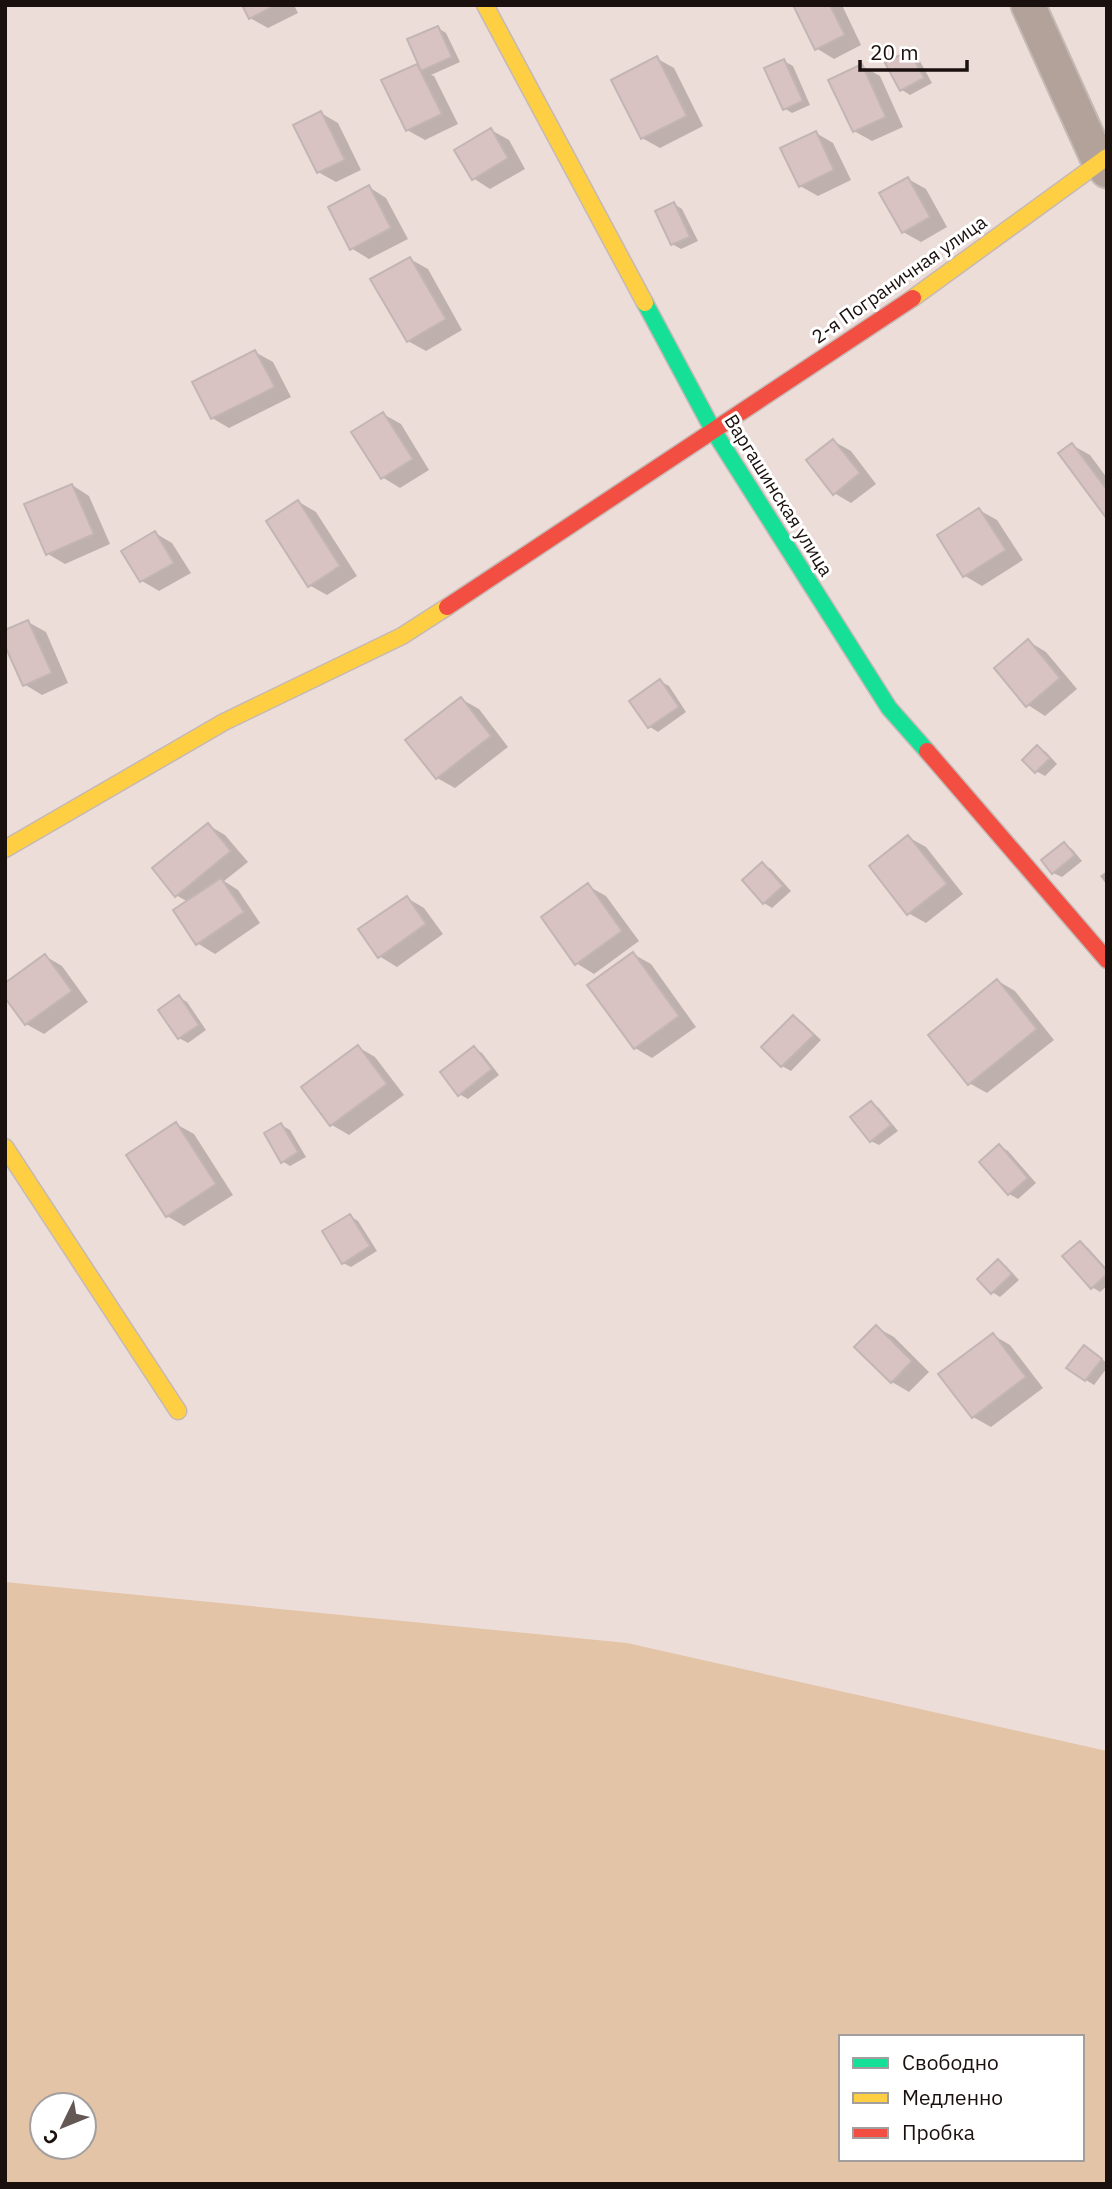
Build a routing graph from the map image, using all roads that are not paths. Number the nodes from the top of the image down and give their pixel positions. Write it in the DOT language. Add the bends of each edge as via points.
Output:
graph roads {
  1 [pos="485,5"];
  2 [pos="1028,5"];
  3 [pos="1104,163"];
  4 [pos="713,430"];
  5 [pos="5,849"];
  6 [pos="1107,960"];
  7 [pos="5,1147"];
  8 [pos="178,1411"];
  1 -- 4 [label="street, Варгашинская улица"];
  2 -- 3 [label="street"];
  3 -- 4 [label="street, 2-я Пограничная улица" via="917,295"];
  4 -- 5 [label="street, 2-я Пограничная улица" via="402,636 224,722"];
  4 -- 6 [label="street, Варгашинская улица" via="889,708"];
  7 -- 8 [label="street"];
}
